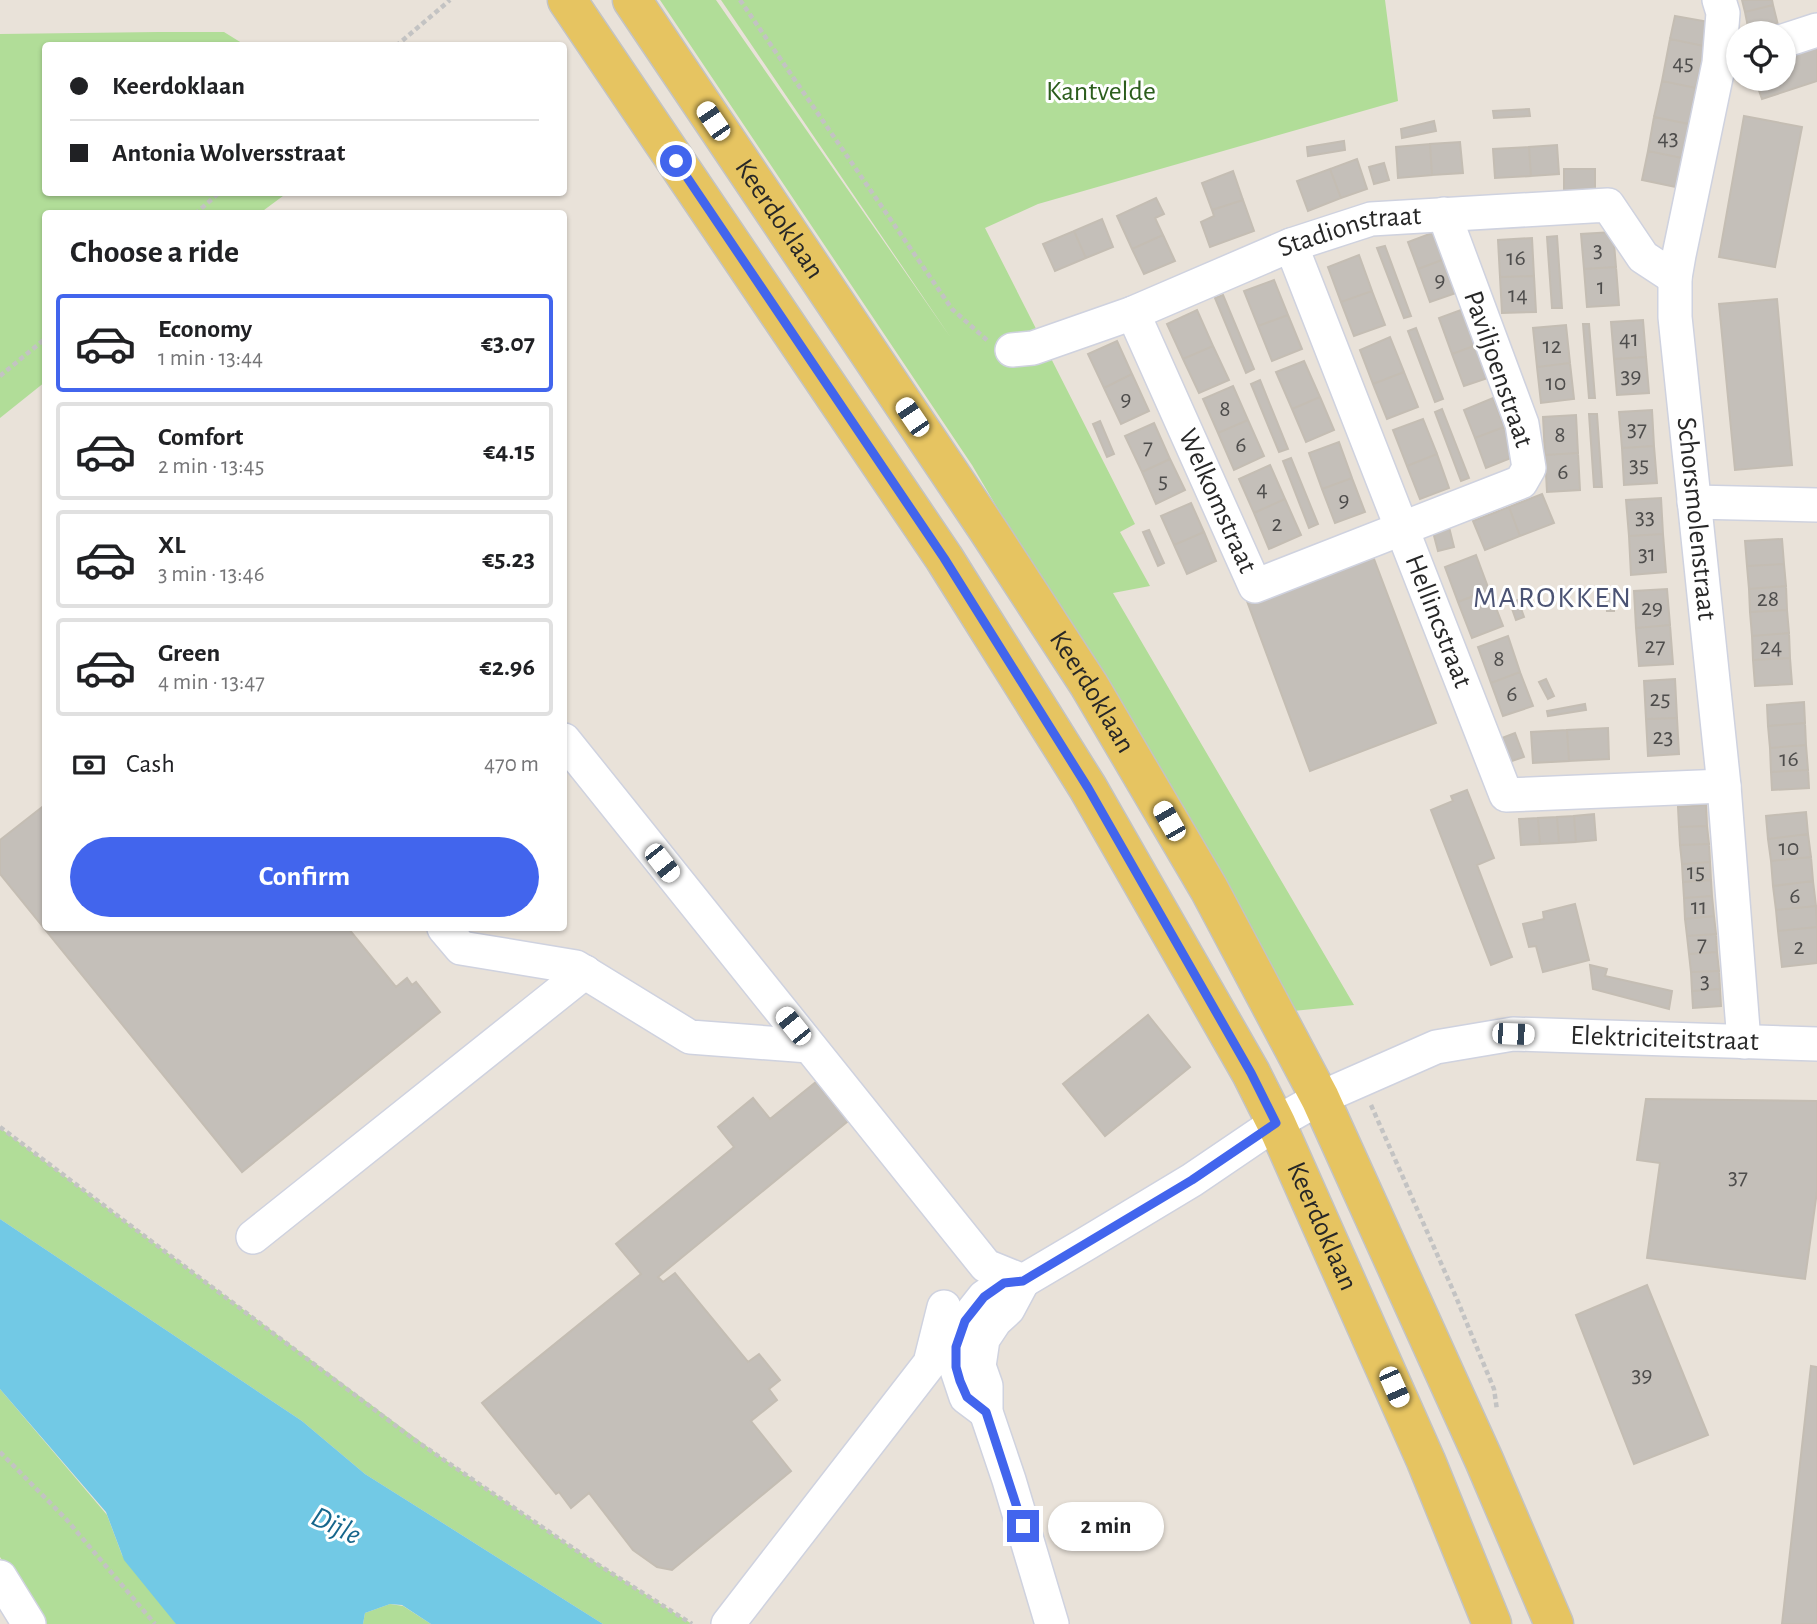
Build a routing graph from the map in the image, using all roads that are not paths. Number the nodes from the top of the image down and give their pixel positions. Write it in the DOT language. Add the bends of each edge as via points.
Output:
graph roads {
  1 [pos="567,0"];
  2 [pos="632,0"];
  3 [pos="1719,0"];
  4 [pos="1817,30"];
  5 [pos="1796,37"];
  6 [pos="1726,41"];
  7 [pos="1726,67"];
  8 [pos="1444,214"];
  9 [pos="1291,245"];
  10 [pos="1675,278"];
  11 [pos="1133,313"];
  12 [pos="1012,349"];
  13 [pos="1694,502"];
  14 [pos="1817,505"];
  15 [pos="1401,528"];
  16 [pos="567,744"];
  17 [pos="1724,786"];
  18 [pos="447,931"];
  19 [pos="585,972"];
  20 [pos="1744,1042"];
  21 [pos="1817,1044"];
  22 [pos="809,1046"];
  23 [pos="1320,1098"];
  24 [pos="1276,1123"];
  25 [pos="253,1237"];
  26 [pos="1023,1281"];
  27 [pos="944,1307"];
  28 [pos="0,1577"];
  29 [pos="29,1624"];
  30 [pos="728,1624"];
  31 [pos="1052,1624"];
  32 [pos="1492,1624"];
  33 [pos="1554,1624"];
  1 -- 24 [label="main road, Keerdoklaan" via="944,558 1088,788"];
  2 -- 23 [label="main road, Keerdoklaan" via="1089,685 1209,889"];
  3 -- 6 [label="street, Schorsmolenstraat"];
  4 -- 5 [label="street"];
  7 -- 10 [label="street, Schorsmolenstraat"];
  8 -- 9 [label="street, Stadionstraat" via="1370,219"];
  8 -- 10 [label="street, Stadionstraat" via="1608,205 1643,257"];
  8 -- 15 [label="street, Paviljoenstraat" via="1522,424 1530,468 1521,482"];
  9 -- 11 [label="street, Stadionstraat"];
  9 -- 15 [label="street, Hellincstraat"];
  10 -- 13 [label="street, Schorsmolenstraat"];
  11 -- 12 [label="street, Stadionstraat" via="1033,348"];
  11 -- 15 [label="street, Welkomstraat" via="1255,586"];
  13 -- 14 [label="street"];
  13 -- 17 [label="street, Schorsmolenstraat"];
  15 -- 17 [label="street, Hellincstraat" via="1506,796"];
  16 -- 22 [label="street"];
  17 -- 20 [label="street, Schorsmolenstraat"];
  18 -- 19 [label="street" via="461,948"];
  19 -- 22 [label="street" via="691,1037"];
  19 -- 25 [label="street"];
  20 -- 21 [label="street, Elektriciteitstraat"];
  20 -- 23 [label="street, Elektriciteitstraat" via="1513,1034 1436,1047"];
  22 -- 26 [label="street" via="986,1265"];
  23 -- 24 [label="street, Elektriciteitstraat"];
  23 -- 33 [label="main road, Keerdoklaan"];
  24 -- 26 [label="street, Elektriciteitstraat" via="1192,1180"];
  24 -- 32 [label="main road, Keerdoklaan" via="1426,1461"];
  26 -- 31 [label="street" via="1004,1283 975,1306 959,1333 955,1356 967,1397 986,1412"];
  27 -- 30 [label="street" via="930,1363"];
  28 -- 29 [label="street"];
}
